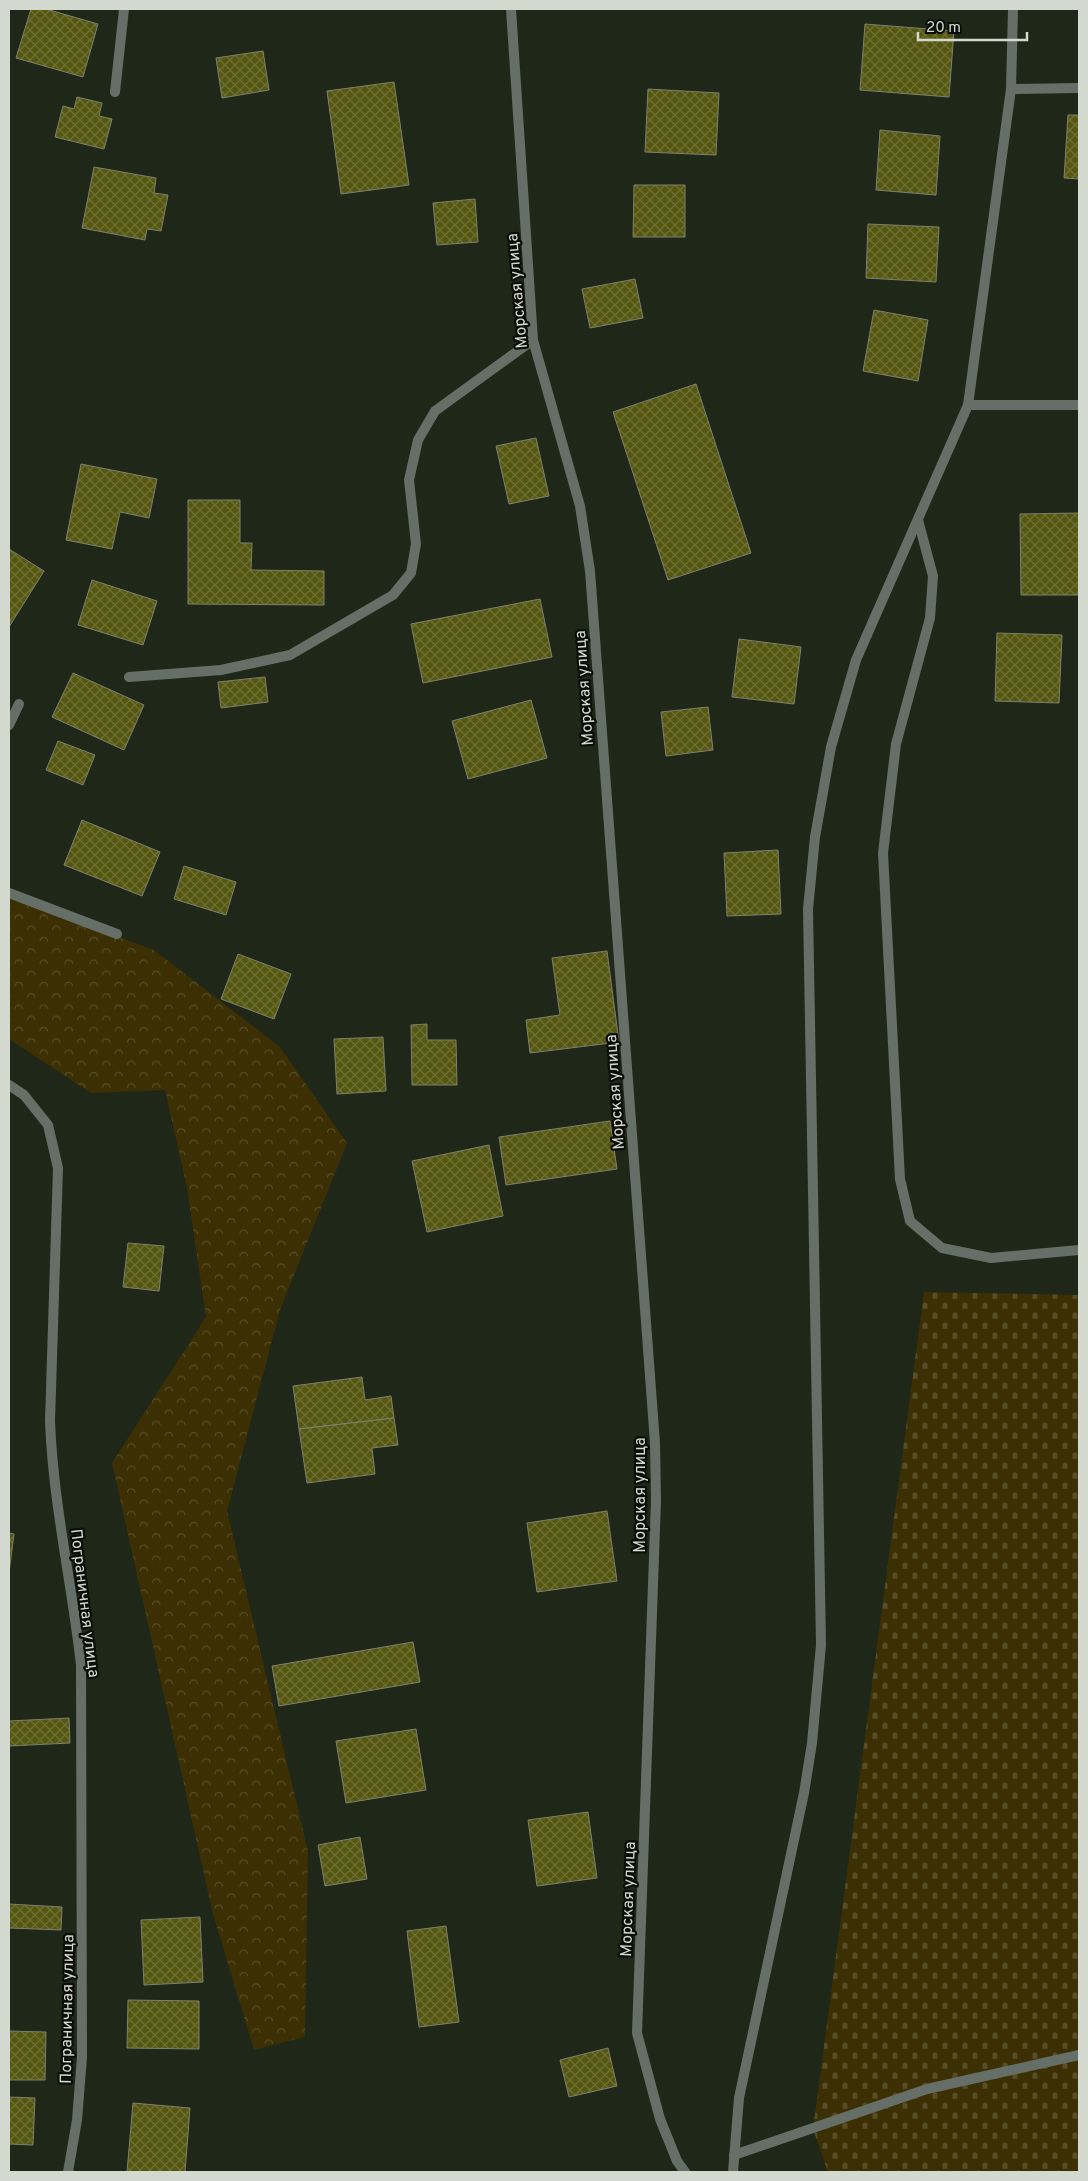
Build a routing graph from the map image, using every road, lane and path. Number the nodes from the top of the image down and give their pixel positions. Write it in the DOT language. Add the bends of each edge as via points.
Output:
graph roads {
  1 [pos="124,9"];
  2 [pos="511,9"];
  3 [pos="1013,9"];
  4 [pos="1079,88"];
  5 [pos="1011,89"];
  6 [pos="115,92"];
  7 [pos="533,340"];
  8 [pos="968,405"];
  9 [pos="1079,405"];
  10 [pos="918,520"];
  11 [pos="129,678"];
  12 [pos="19,704"];
  13 [pos="9,725"];
  14 [pos="9,893"];
  15 [pos="117,934"];
  16 [pos="9,1085"];
  17 [pos="1079,1250"];
  18 [pos="1079,2055"];
  19 [pos="734,2155"];
  20 [pos="68,2172"];
  21 [pos="686,2172"];
  22 [pos="733,2172"];
  1 -- 6 [label="street"];
  2 -- 7 [label="street, Морская улица"];
  3 -- 5 [label="street"];
  4 -- 5 [label="street"];
  5 -- 8 [label="street"];
  7 -- 11 [label="street" via="435,411 418,440 410,480 416,544 411,573 393,595 290,655 221,670"];
  7 -- 21 [label="street, Морская улица" via="580,506 590,571 655,1443 656,1500 637,2033 660,2120 677,2161"];
  8 -- 9 [label="street"];
  8 -- 10 [label="street"];
  10 -- 17 [label="street" via="933,576 930,618 896,744 883,853 900,1179 910,1221 942,1248 992,1258"];
  10 -- 19 [label="street" via="856,660 831,747 815,837 808,909 821,1645 804,1794 739,2098"];
  12 -- 13 [label="street"];
  14 -- 15 [label="street"];
  16 -- 20 [label="street, Пограничная улица" via="24,1095 48,1125 58,1168 50,1422 52,1463 76,1614 81,1675 82,2057 77,2120"];
  18 -- 19 [label="street" via="927,2089"];
  19 -- 22 [label="street"];
}
